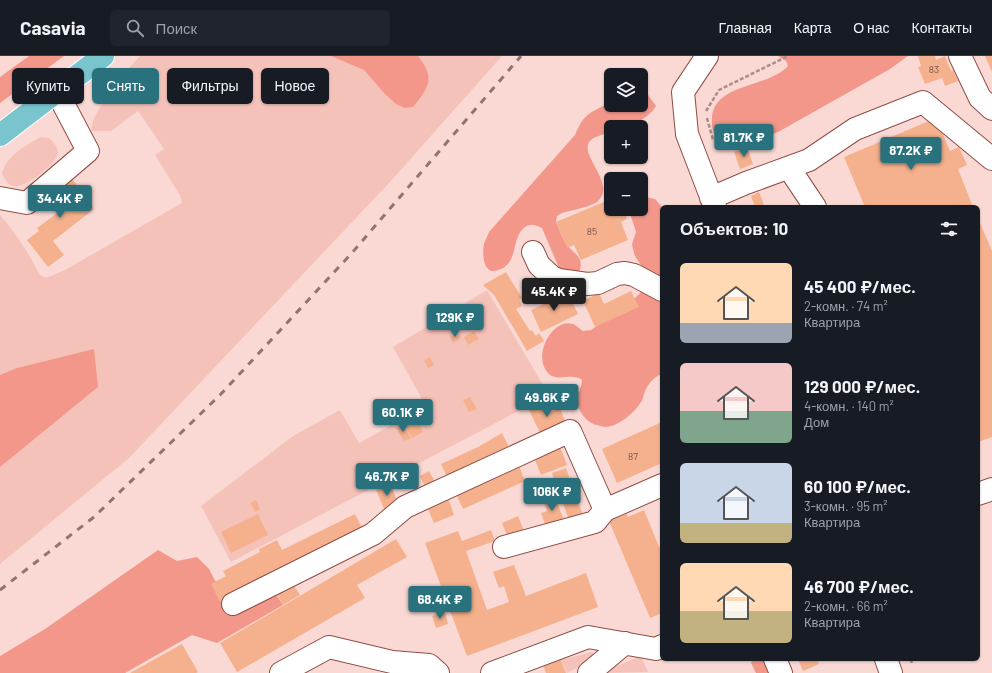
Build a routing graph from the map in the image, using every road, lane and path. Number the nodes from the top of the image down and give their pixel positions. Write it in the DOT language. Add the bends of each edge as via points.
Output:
graph roads {
  1 [pos="103,56"];
  2 [pos="707,56"];
  3 [pos="788,56"];
  4 [pos="960,56"];
  5 [pos="84,71"];
  6 [pos="41,104"];
  7 [pos="63,104"];
  8 [pos="992,109"];
  9 [pos="0,135"];
  10 [pos="715,145"];
  11 [pos="992,159"];
  12 [pos="789,168"];
  13 [pos="0,198"];
  14 [pos="713,202"];
  15 [pos="814,205"];
  16 [pos="533,252"];
  17 [pos="660,289"];
  18 [pos="660,487"];
  19 [pos="992,489"];
  20 [pos="980,493"];
  21 [pos="606,510"];
  22 [pos="504,547"];
  23 [pos="233,604"];
  24 [pos="625,643"];
  25 [pos="660,647"];
  26 [pos="776,661"];
  27 [pos="887,661"];
  28 [pos="911,661"];
  29 [pos="912,664"];
  30 [pos="530,666"];
  31 [pos="281,673"];
  32 [pos="438,673"];
  33 [pos="492,673"];
  34 [pos="589,673"];
  35 [pos="781,673"];
  36 [pos="891,673"];
  1 -- 5 [label="main road"];
  2 -- 14 [label="street" via="683,92 687,134"];
  3 -- 10 [label="path" via="719,90 706,111"];
  4 -- 8 [label="street" via="980,98"];
  6 -- 9 [label="main road"];
  7 -- 13 [label="street" via="88,152 27,203"];
  11 -- 12 [label="street" via="923,102 855,129 809,160"];
  12 -- 14 [label="street" via="746,183"];
  12 -- 15 [label="street"];
  16 -- 17 [label="street" via="540,265 559,280 598,283 625,273"];
  18 -- 21 [label="street"];
  19 -- 20 [label="street"];
  21 -- 22 [label="street" via="595,522"];
  21 -- 23 [label="street" via="570,431 405,507 374,534"];
  24 -- 25 [label="street" via="656,649"];
  24 -- 30 [label="street" via="588,637"];
  24 -- 34 [label="street"];
  26 -- 35 [label="street"];
  27 -- 36 [label="street"];
  28 -- 29 [label="path"];
  30 -- 33 [label="street"];
  31 -- 32 [label="street" via="329,647 392,662 429,665"];
}
